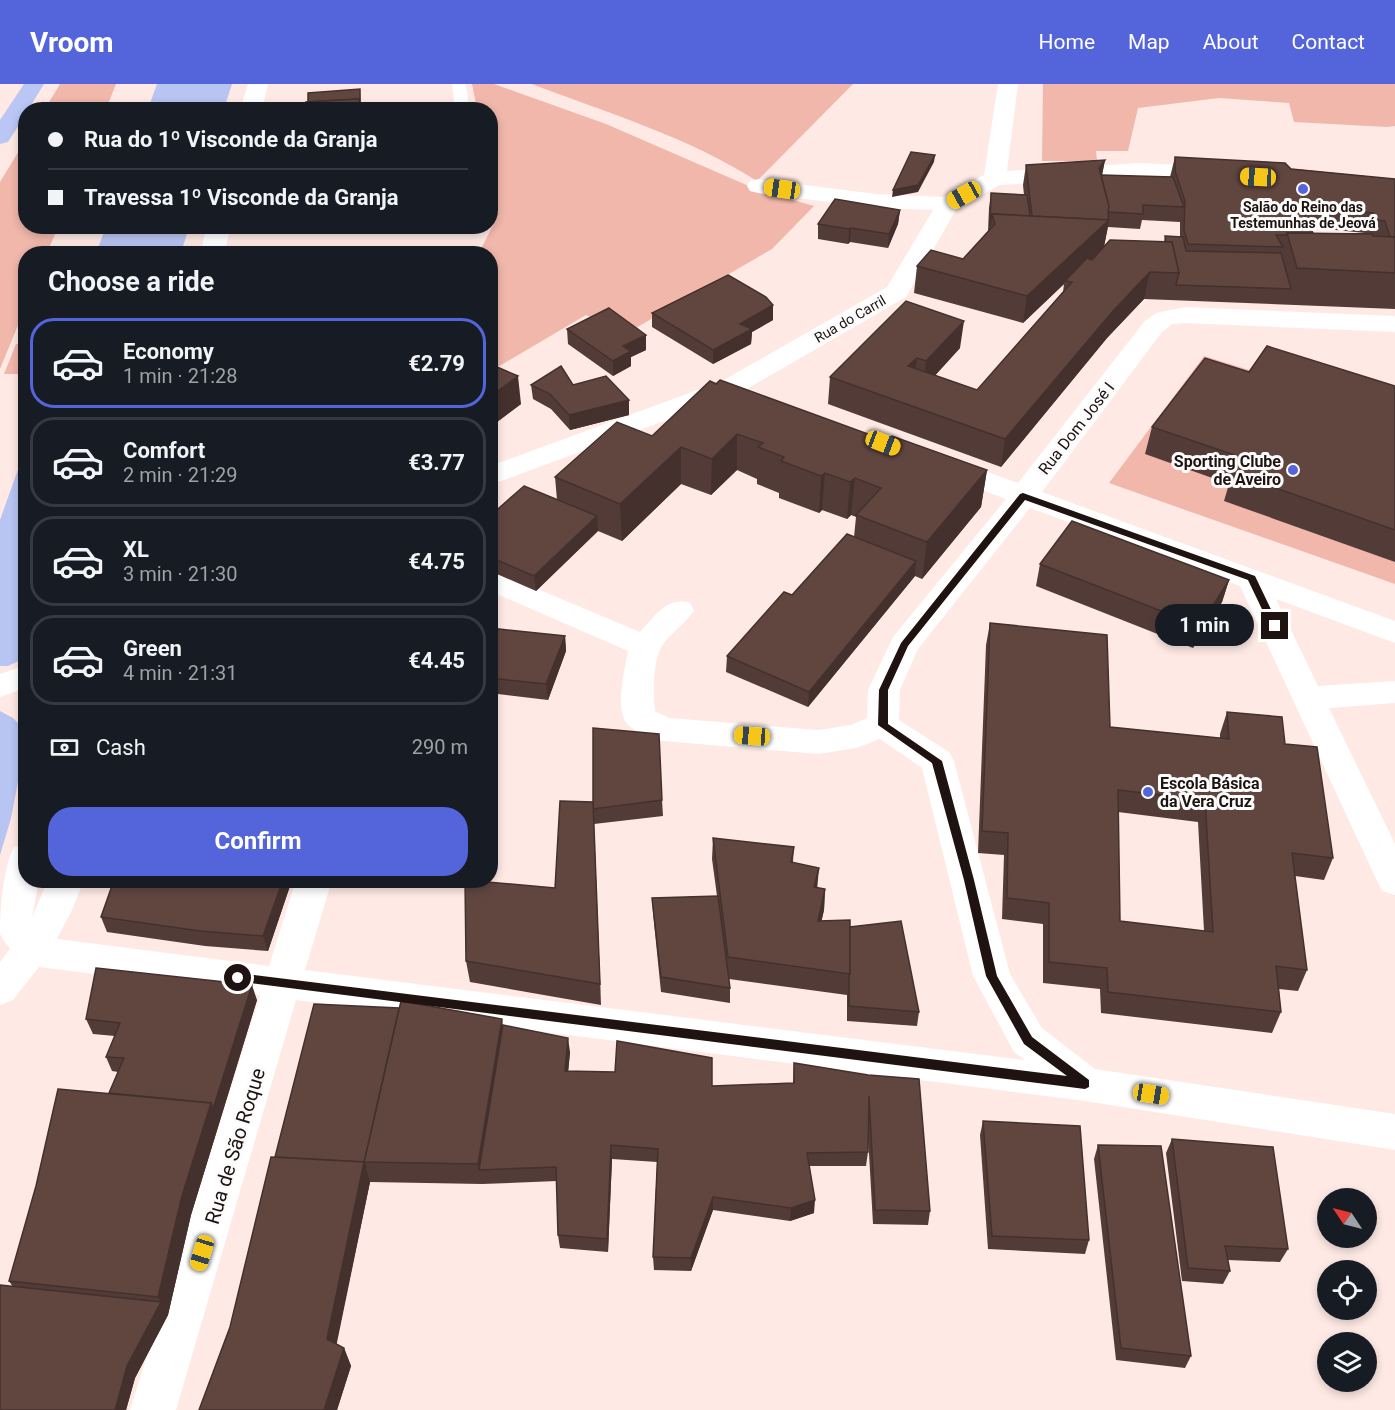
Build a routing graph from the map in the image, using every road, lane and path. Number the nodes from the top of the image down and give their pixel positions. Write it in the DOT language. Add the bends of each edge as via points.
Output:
graph roads {
  1 [pos="34,84"];
  2 [pos="258,84"];
  3 [pos="459,84"];
  4 [pos="1008,84"];
  5 [pos="22,102"];
  6 [pos="253,102"];
  7 [pos="461,102"];
  8 [pos="18,109"];
  9 [pos="0,137"];
  10 [pos="1234,175"];
  11 [pos="995,178"];
  12 [pos="758,186"];
  13 [pos="948,204"];
  14 [pos="1395,324"];
  15 [pos="731,387"];
  16 [pos="763,398"];
  17 [pos="916,455"];
  18 [pos="498,473"];
  19 [pos="1023,496"];
  20 [pos="1251,578"];
  21 [pos="498,582"];
  22 [pos="679,610"];
  23 [pos="1395,632"];
  24 [pos="645,646"];
  25 [pos="1395,692"];
  26 [pos="1309,698"];
  27 [pos="883,725"];
  28 [pos="1395,881"];
  29 [pos="20,888"];
  30 [pos="63,888"];
  31 [pos="312,888"];
  32 [pos="31,951"];
  33 [pos="284,984"];
  34 [pos="0,989"];
  35 [pos="1085,1084"];
  36 [pos="1395,1132"];
  37 [pos="153,1410"];
  1 -- 5 [label="highway"];
  2 -- 6 [label="street"];
  3 -- 7 [label="lane"];
  4 -- 11 [label="street"];
  8 -- 9 [label="highway"];
  10 -- 11 [label="street" via="1141,170"];
  11 -- 13 [label="street"];
  12 -- 13 [label="street" via="876,201"];
  13 -- 15 [label="street, Rua do Carril" via="897,292"];
  14 -- 19 [label="street, Rua Dom José I" via="1185,315 1166,318 1153,327"];
  15 -- 16 [label="street"];
  15 -- 18 [label="street, Rua do Carril"];
  17 -- 19 [label="street"];
  19 -- 20 [label="street"];
  19 -- 27 [label="street, Rua Dom José I" via="904,645 884,690"];
  20 -- 23 [label="street"];
  20 -- 26 [label="street"];
  21 -- 24 [label="street"];
  22 -- 24 [label="street"];
  24 -- 27 [label="street" via="638,690 640,717 663,729 819,742 856,736"];
  25 -- 26 [label="street"];
  26 -- 28 [label="street"];
  27 -- 35 [label="street" via="937,761 992,976 1028,1040"];
  29 -- 32 [label="street" via="13,924"];
  30 -- 32 [label="street"];
  31 -- 33 [label="street, Rua de São Roque"];
  32 -- 33 [label="street"];
  32 -- 34 [label="street"];
  33 -- 35 [label="street"];
  33 -- 37 [label="street, Rua de São Roque"];
  35 -- 36 [label="street"];
}
